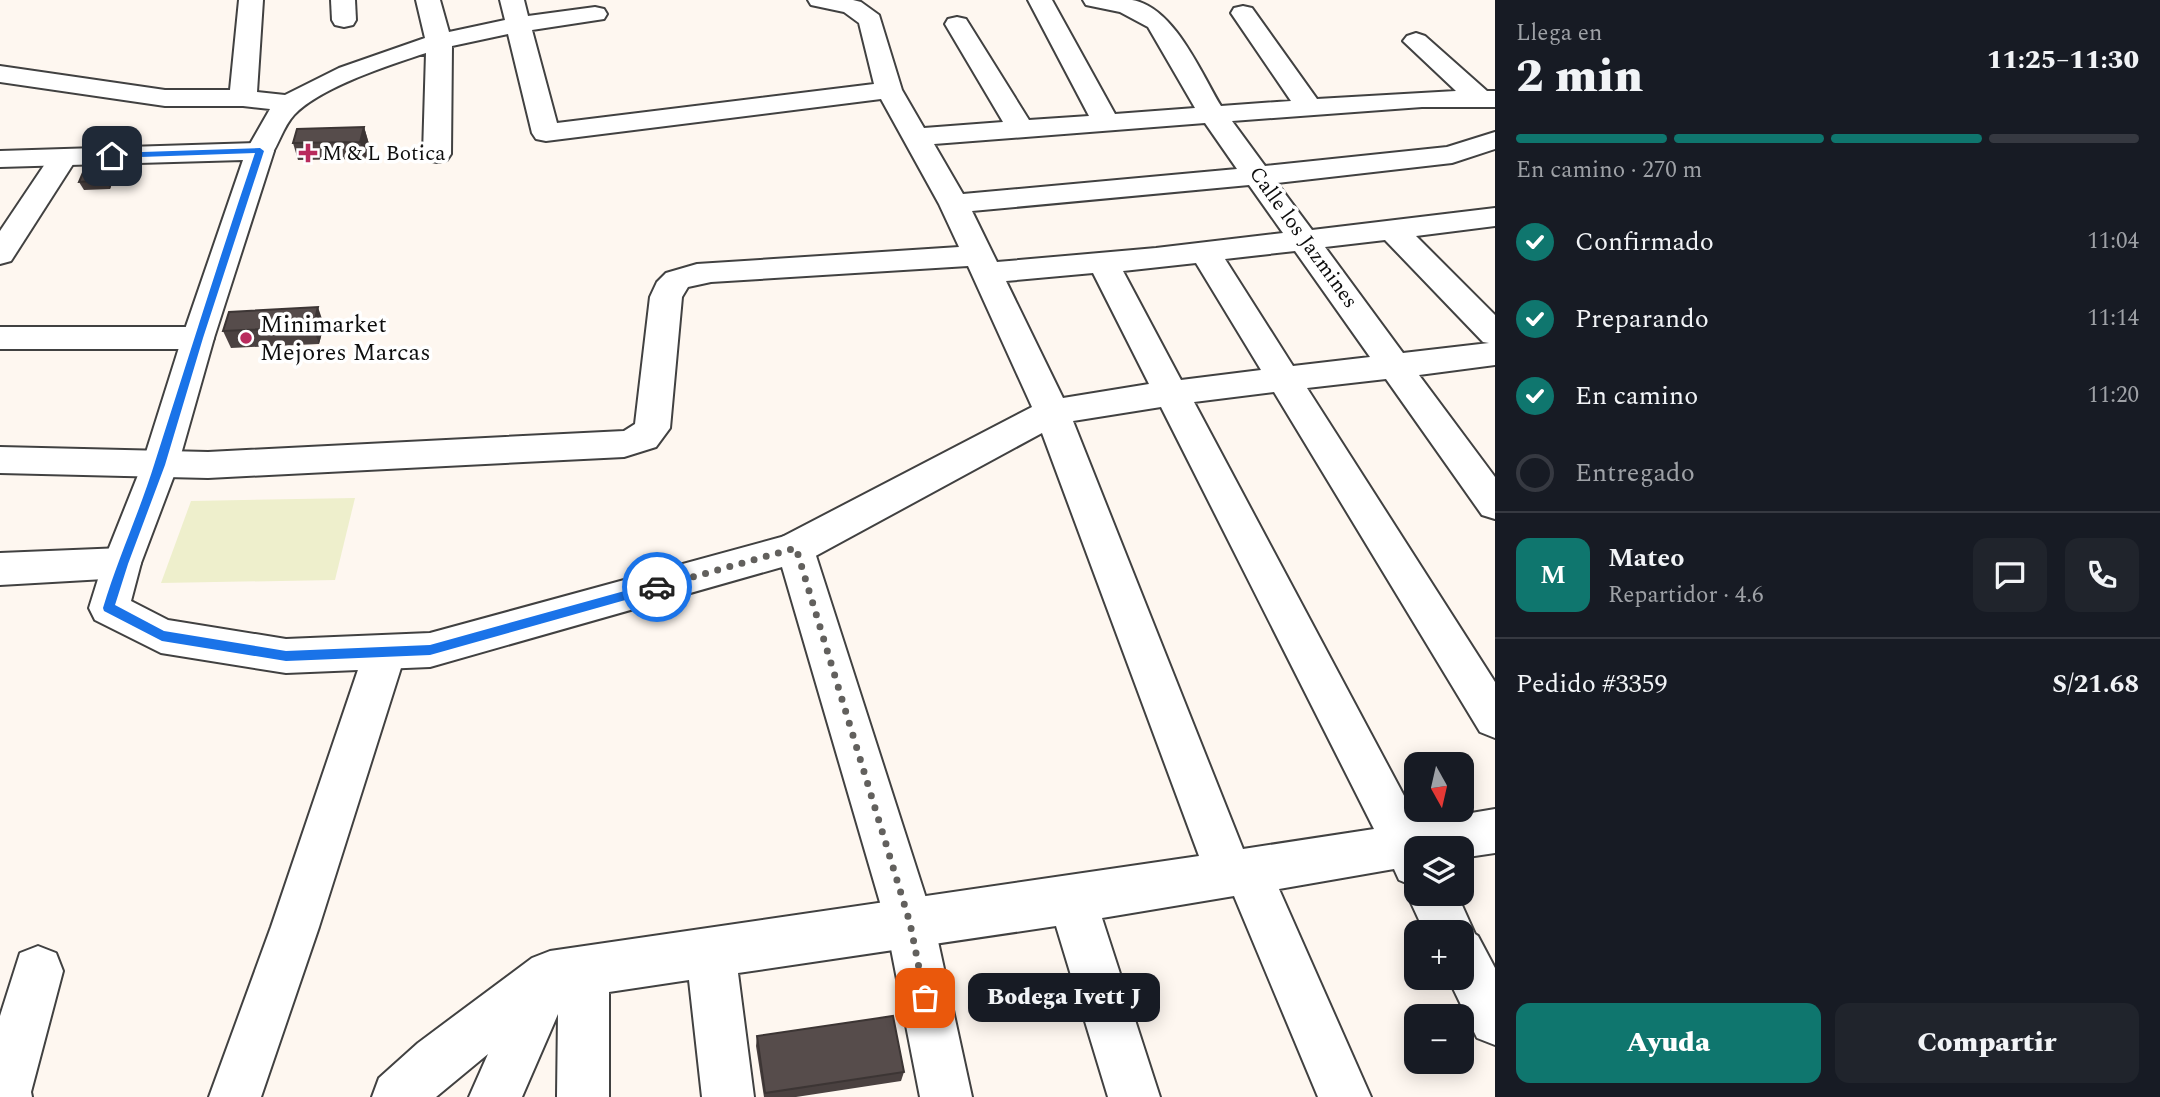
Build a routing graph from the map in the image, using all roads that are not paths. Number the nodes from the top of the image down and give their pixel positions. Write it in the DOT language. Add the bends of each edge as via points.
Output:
graph roads {
  1 [pos="251,0"];
  2 [pos="428,0"];
  3 [pos="820,0"];
  4 [pos="1040,0"];
  5 [pos="1095,0"];
  6 [pos="515,12"];
  7 [pos="1243,13"];
  8 [pos="595,14"];
  9 [pos="957,24"];
  10 [pos="1416,41"];
  11 [pos="439,43"];
  12 [pos="0,74"];
  13 [pos="890,90"];
  14 [pos="243,98"];
  15 [pos="1487,99"];
  16 [pos="290,104"];
  17 [pos="1309,107"];
  18 [pos="1213,115"];
  19 [pos="1106,123"];
  20 [pos="1021,129"];
  21 [pos="916,137"];
  22 [pos="1495,140"];
  23 [pos="260,151"];
  24 [pos="437,154"];
  25 [pos="63,158"];
  26 [pos="0,159"];
  27 [pos="1260,176"];
  28 [pos="954,204"];
  29 [pos="1495,217"];
  30 [pos="1393,230"];
  31 [pos="1306,240"];
  32 [pos="1205,252"];
  33 [pos="0,254"];
  34 [pos="1103,262"];
  35 [pos="983,265"];
  36 [pos="1495,334"];
  37 [pos="0,338"];
  38 [pos="198,338"];
  39 [pos="1495,354"];
  40 [pos="1397,367"];
  41 [pos="1282,379"];
  42 [pos="1170,393"];
  43 [pos="1052,412"];
  44 [pos="0,460"];
  45 [pos="160,465"];
  46 [pos="1495,505"];
  47 [pos="796,548"];
  48 [pos="122,564"];
  49 [pos="0,569"];
  50 [pos="385,652"];
  51 [pos="1495,719"];
  52 [pos="1495,831"];
  53 [pos="1474,837"];
  54 [pos="1404,841"];
  55 [pos="1404,855"];
  56 [pos="1238,872"];
  57 [pos="1072,901"];
  58 [pos="910,923"];
  59 [pos="711,953"];
  60 [pos="38,971"];
  61 [pos="567,974"];
  62 [pos="1474,979"];
  63 [pos="1495,1020"];
  64 [pos="6,1097"];
  65 [pos="234,1097"];
  66 [pos="398,1097"];
  67 [pos="495,1097"];
  68 [pos="583,1097"];
  69 [pos="728,1097"];
  70 [pos="946,1097"];
  71 [pos="1134,1097"];
  72 [pos="1345,1097"];
  1 -- 14 [label="street"];
  2 -- 11 [label="street"];
  3 -- 13 [label="street" via="852,7 870,20"];
  4 -- 19 [label="street"];
  5 -- 18 [label="street, Calle los Jazmines" via="1122,3 1158,23"];
  6 -- 8 [label="street"];
  6 -- 11 [label="street"];
  6 -- 13 [label="street" via="546,133"];
  7 -- 17 [label="street"];
  9 -- 20 [label="street"];
  10 -- 15 [label="street"];
  11 -- 16 [label="street" via="348,73"];
  11 -- 24 [label="street"];
  12 -- 14 [label="street" via="165,98"];
  13 -- 21 [label="street"];
  14 -- 16 [label="street"];
  15 -- 17 [label="street"];
  16 -- 23 [label="street" via="272,123"];
  17 -- 18 [label="street"];
  18 -- 19 [label="street"];
  18 -- 27 [label="street, Calle los Jazmines"];
  19 -- 20 [label="street"];
  20 -- 21 [label="street"];
  21 -- 28 [label="street"];
  22 -- 27 [label="street" via="1452,155"];
  23 -- 25 [label="street"];
  23 -- 38 [label="street"];
  25 -- 26 [label="street"];
  25 -- 33 [label="street"];
  27 -- 28 [label="street"];
  27 -- 31 [label="street, Calle los Jazmines"];
  28 -- 35 [label="street"];
  29 -- 30 [label="street"];
  30 -- 31 [label="street"];
  30 -- 36 [label="street"];
  31 -- 32 [label="street"];
  31 -- 40 [label="street, Calle los Jazmines"];
  32 -- 34 [label="street"];
  32 -- 41 [label="street"];
  34 -- 35 [label="street"];
  34 -- 42 [label="street"];
  35 -- 43 [label="street"];
  35 -- 45 [label="street" via="711,272 674,281 667,290 652,428 643,438 624,444"];
  37 -- 38 [label="street"];
  38 -- 45 [label="street"];
  39 -- 40 [label="street"];
  40 -- 41 [label="street"];
  40 -- 46 [label="street, Calle los Jazmines"];
  41 -- 42 [label="street"];
  41 -- 51 [label="street"];
  42 -- 43 [label="street"];
  42 -- 54 [label="street"];
  43 -- 47 [label="street"];
  43 -- 56 [label="street"];
  44 -- 45 [label="street"];
  45 -- 48 [label="street"];
  47 -- 50 [label="street" via="430,650"];
  47 -- 58 [label="street"];
  48 -- 49 [label="street"];
  48 -- 50 [label="street" via="109,608 162,636 286,656"];
  50 -- 65 [label="street"];
  52 -- 53 [label="street"];
  55 -- 56 [label="street"];
  56 -- 57 [label="street"];
  56 -- 72 [label="street"];
  57 -- 58 [label="street"];
  57 -- 71 [label="street"];
  58 -- 59 [label="street"];
  58 -- 70 [label="street"];
  59 -- 61 [label="street"];
  59 -- 69 [label="street"];
  60 -- 64 [label="street"];
  61 -- 66 [label="street" via="436,1060"];
  61 -- 67 [label="street"];
  61 -- 68 [label="street"];
  62 -- 63 [label="street"];
}
